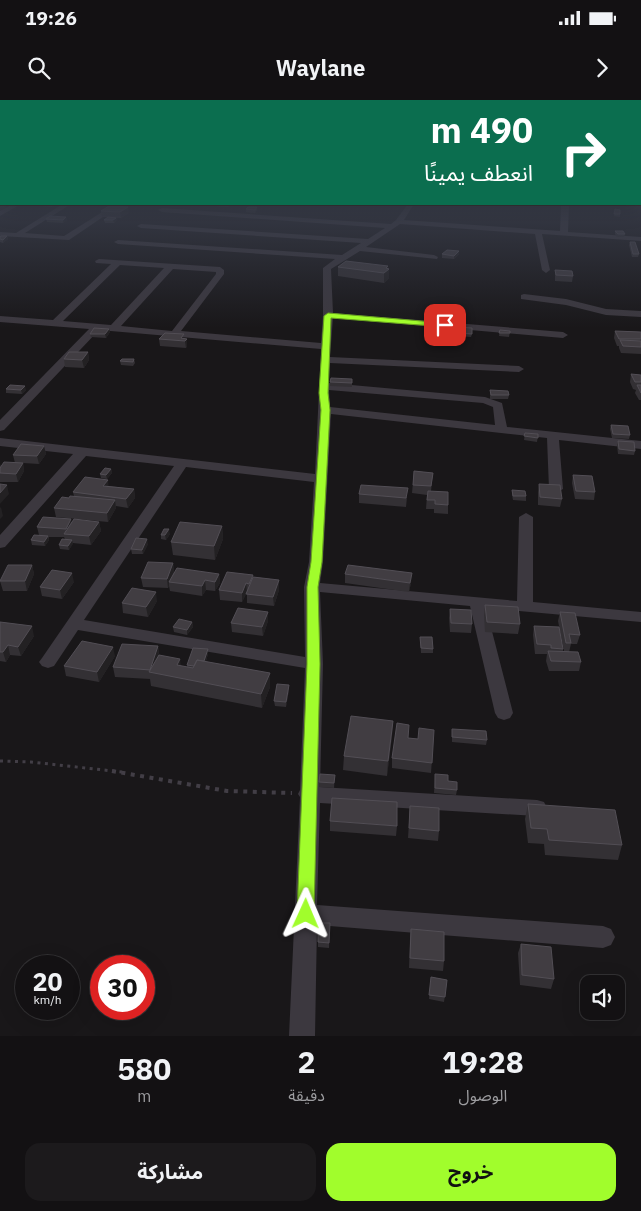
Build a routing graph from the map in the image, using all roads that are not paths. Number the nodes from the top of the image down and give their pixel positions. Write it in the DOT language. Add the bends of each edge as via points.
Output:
graph roads {
  1 [pos="323,241"];
  2 [pos="369,241"];
  3 [pos="540,241"];
  4 [pos="118,242"];
  5 [pos="364,244"];
  6 [pos="110,248"];
  7 [pos="434,256"];
  8 [pos="342,257"];
  9 [pos="99,261"];
  10 [pos="118,262"];
  11 [pos="171,266"];
  12 [pos="546,270"];
  13 [pos="524,297"];
  14 [pos="641,314"];
  15 [pos="328,316"];
  16 [pos="0,319"];
  17 [pos="54,324"];
  18 [pos="97,327"];
  19 [pos="114,329"];
  20 [pos="174,334"];
  21 [pos="563,335"];
  22 [pos="326,353"];
  23 [pos="519,369"];
  24 [pos="324,386"];
  25 [pos="325,410"];
  26 [pos="0,427"];
  27 [pos="501,429"];
  28 [pos="553,435"];
  29 [pos="0,442"];
  30 [pos="641,444"];
  31 [pos="82,452"];
  32 [pos="182,464"];
  33 [pos="321,479"];
  34 [pos="556,490"];
  35 [pos="526,517"];
  36 [pos="0,544"];
  37 [pos="312,587"];
  38 [pos="477,603"];
  39 [pos="525,607"];
  40 [pos="641,617"];
  41 [pos="74,624"];
  42 [pos="48,662"];
  43 [pos="314,664"];
  44 [pos="504,713"];
  45 [pos="308,794"];
  46 [pos="537,808"];
  47 [pos="306,914"];
  48 [pos="603,937"];
  49 [pos="302,1036"];
  1 -- 5 [label="street"];
  2 -- 5 [label="street"];
  3 -- 12 [label="street"];
  4 -- 6 [label="street"];
  4 -- 8 [label="street"];
  5 -- 7 [label="street"];
  5 -- 8 [label="street"];
  8 -- 15 [label="street" via="327,268"];
  9 -- 10 [label="street"];
  10 -- 11 [label="street"];
  10 -- 17 [label="street"];
  11 -- 19 [label="street"];
  11 -- 20 [label="street" via="221,271"];
  13 -- 14 [label="street" via="566,302 606,312"];
  15 -- 21 [label="street"];
  15 -- 22 [label="street"];
  16 -- 17 [label="street"];
  17 -- 18 [label="street"];
  18 -- 19 [label="street"];
  18 -- 26 [label="street"];
  19 -- 20 [label="street"];
  20 -- 22 [label="street"];
  22 -- 23 [label="street"];
  22 -- 24 [label="street"];
  24 -- 25 [label="street"];
  24 -- 27 [label="street" via="486,400 498,405"];
  25 -- 27 [label="street"];
  25 -- 33 [label="street"];
  27 -- 28 [label="street"];
  28 -- 30 [label="street"];
  28 -- 34 [label="street"];
  29 -- 31 [label="street"];
  31 -- 32 [label="street"];
  31 -- 36 [label="street"];
  32 -- 33 [label="street"];
  32 -- 41 [label="street"];
  33 -- 37 [label="street"];
  35 -- 39 [label="street"];
  37 -- 38 [label="street"];
  37 -- 43 [label="street"];
  38 -- 39 [label="street"];
  38 -- 44 [label="street"];
  39 -- 40 [label="street"];
  41 -- 42 [label="street"];
  41 -- 43 [label="street"];
  43 -- 45 [label="street"];
  45 -- 46 [label="street"];
  45 -- 47 [label="street"];
  47 -- 48 [label="street"];
  47 -- 49 [label="street"];
}
